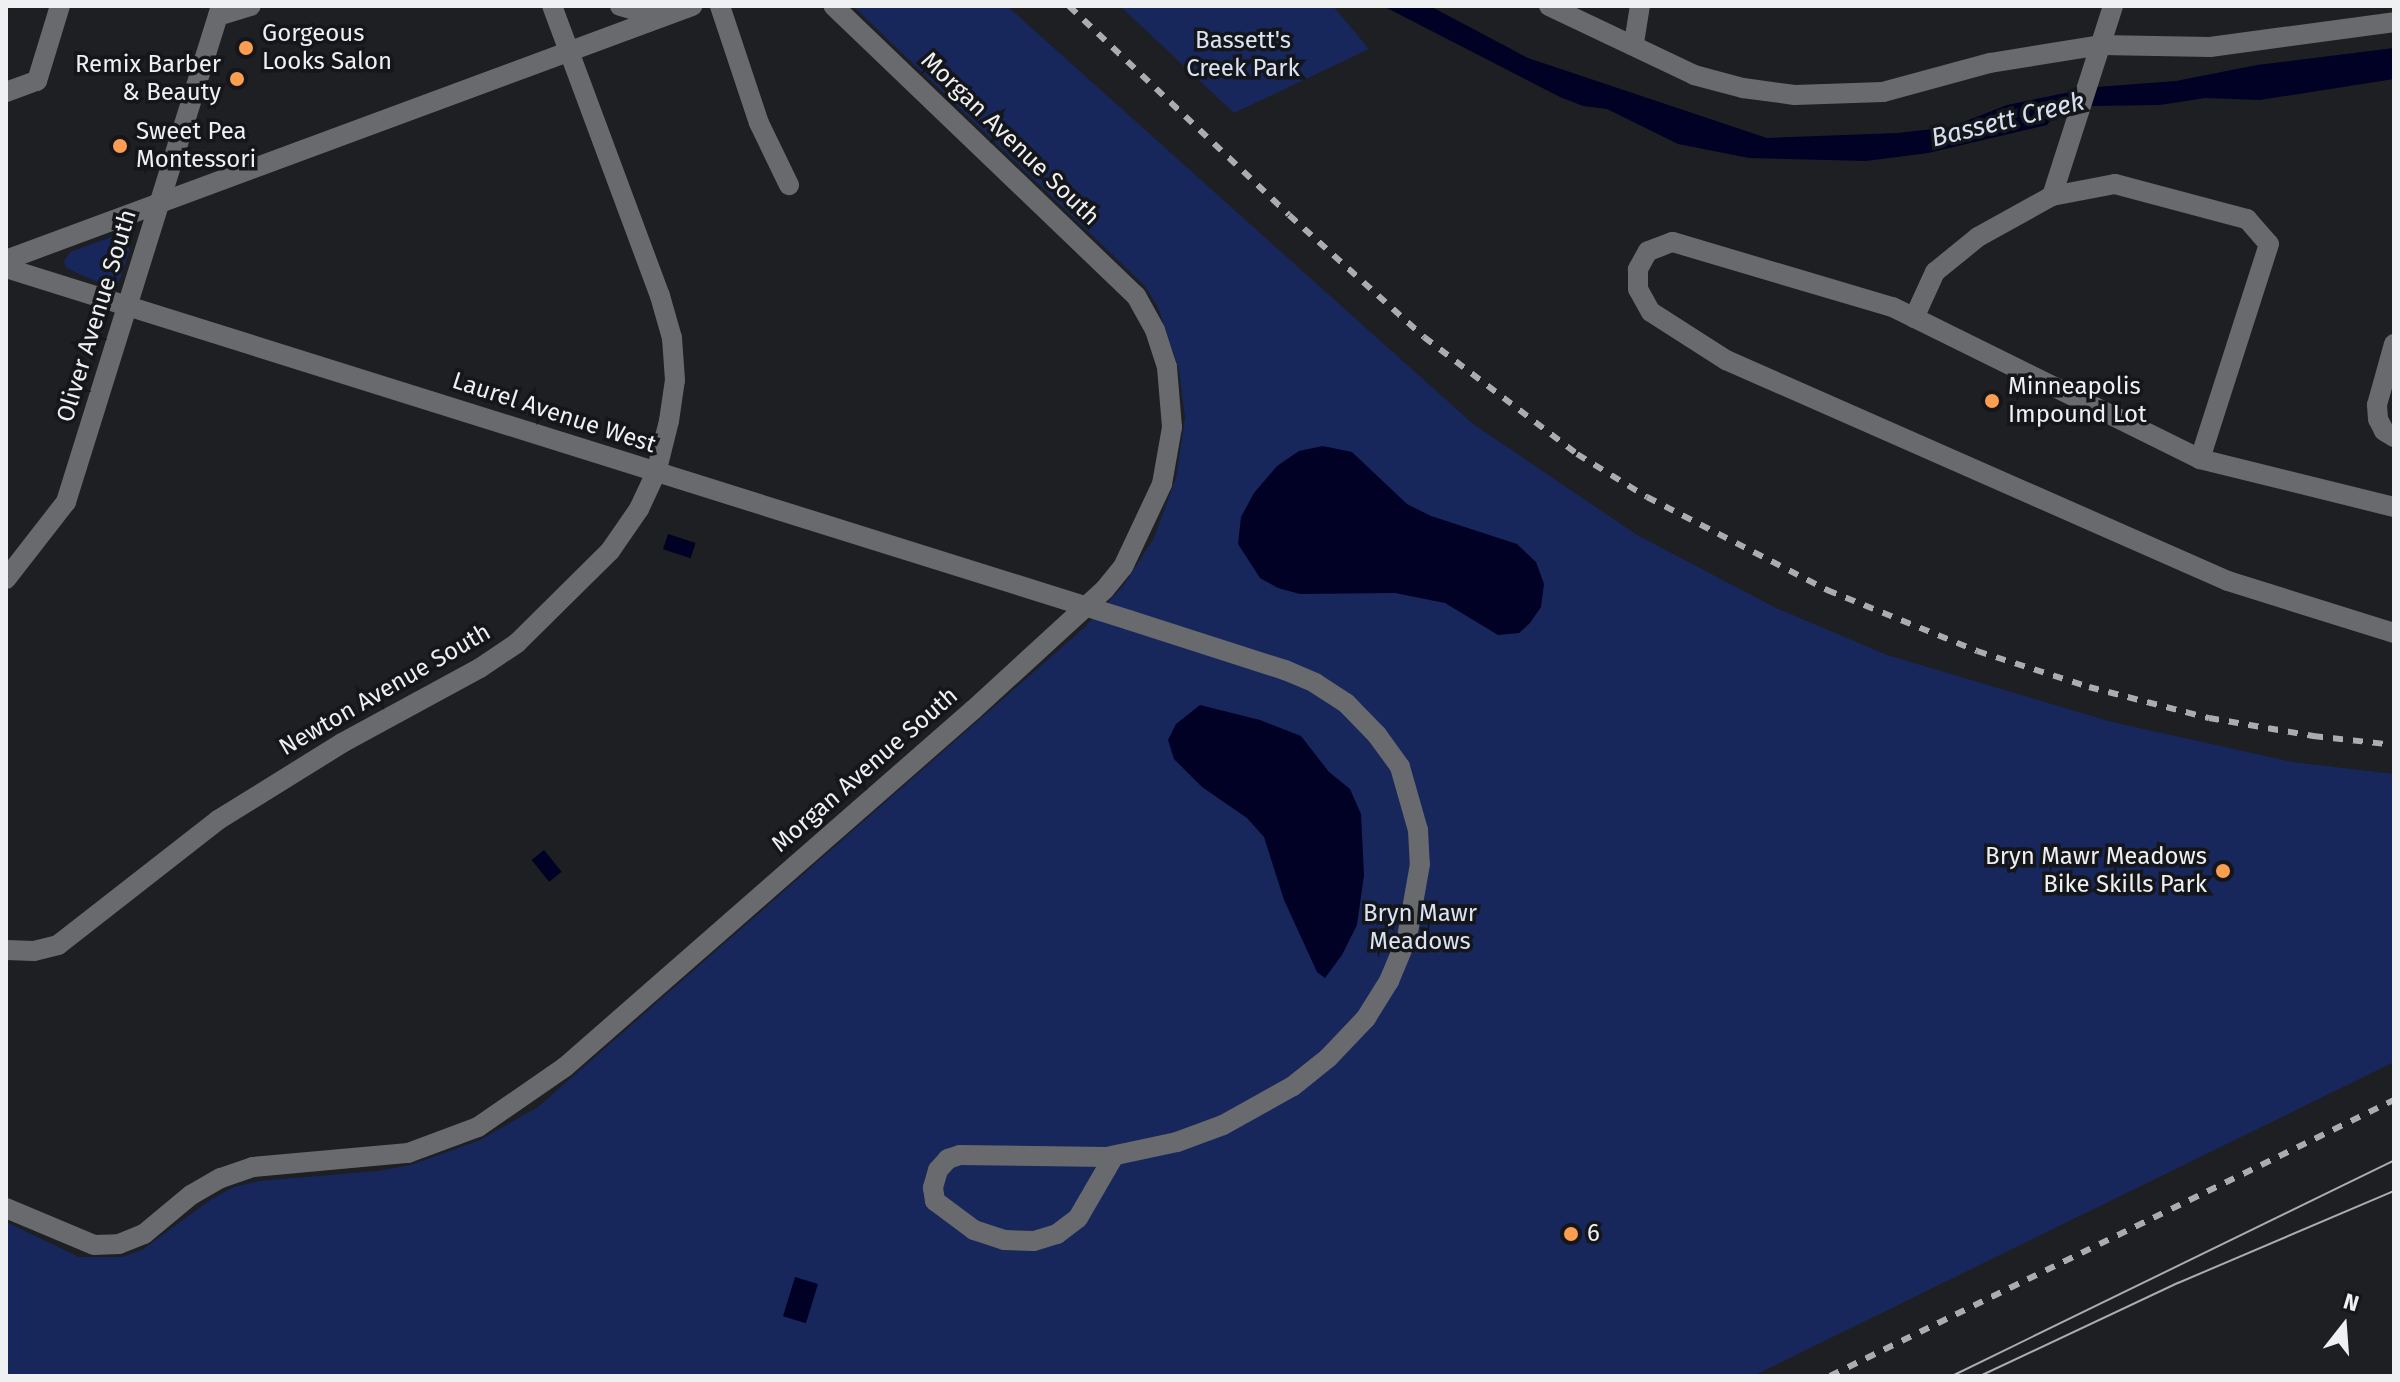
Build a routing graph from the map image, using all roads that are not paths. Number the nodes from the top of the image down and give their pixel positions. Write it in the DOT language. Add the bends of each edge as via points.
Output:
graph roads {
  1 [pos="60,6"];
  2 [pos="250,6"];
  3 [pos="552,6"];
  4 [pos="620,6"];
  5 [pos="692,6"];
  6 [pos="720,6"];
  7 [pos="834,6"];
  8 [pos="1549,6"];
  9 [pos="1640,6"];
  10 [pos="2113,6"];
  11 [pos="219,11"];
  12 [pos="659,17"];
  13 [pos="2394,22"];
  14 [pos="1634,43"];
  15 [pos="2101,45"];
  16 [pos="568,52"];
  17 [pos="6,92"];
  18 [pos="789,185"];
  19 [pos="2052,196"];
  20 [pos="160,202"];
  21 [pos="6,260"];
  22 [pos="6,268"];
  23 [pos="128,306"];
  24 [pos="1914,318"];
  25 [pos="2394,344"];
  26 [pos="2394,437"];
  27 [pos="2200,459"];
  28 [pos="656,473"];
  29 [pos="2394,507"];
  30 [pos="6,579"];
  31 [pos="1087,606"];
  32 [pos="2394,633"];
  33 [pos="6,950"];
  34 [pos="1114,1156"];
  35 [pos="6,1208"];
  1 -- 17 [label="street" via="37,81"];
  2 -- 11 [label="street"];
  3 -- 16 [label="street, Newton Avenue South"];
  4 -- 12 [label="street"];
  5 -- 12 [label="street"];
  6 -- 18 [label="street" via="759,123"];
  7 -- 31 [label="street, Morgan Avenue South" via="1136,296 1155,330 1172,405 1168,459 1145,526 1123,567"];
  8 -- 14 [label="street"];
  9 -- 14 [label="street"];
  10 -- 15 [label="street"];
  11 -- 20 [label="street, Oliver Avenue South"];
  12 -- 16 [label="street"];
  13 -- 15 [label="street" via="2210,47"];
  14 -- 15 [label="street" via="1694,75 1795,95 1883,92 1990,63"];
  15 -- 19 [label="street"];
  16 -- 20 [label="street"];
  16 -- 28 [label="street, Newton Avenue South" via="672,338 675,380"];
  19 -- 24 [label="street" via="1978,237 1935,272"];
  19 -- 27 [label="street" via="2115,184 2247,219 2269,244"];
  20 -- 21 [label="street"];
  20 -- 23 [label="street, Oliver Avenue South"];
  22 -- 23 [label="street, Laurel Avenue West"];
  23 -- 28 [label="street, Laurel Avenue West"];
  23 -- 30 [label="street, Oliver Avenue South" via="66,502"];
  24 -- 27 [label="street"];
  24 -- 32 [label="street" via="1672,242 1648,251 1638,269 1638,289 1651,312 1726,360 2228,581"];
  25 -- 26 [label="street" via="2377,405 2384,431"];
  27 -- 29 [label="street"];
  28 -- 31 [label="street, Laurel Avenue West"];
  28 -- 33 [label="street, Newton Avenue South" via="610,551 517,643 218,820 58,945"];
  31 -- 34 [label="street, Laurel Avenue West" via="1285,670 1346,703 1400,767 1418,830 1420,864 1407,938 1389,981 1366,1018 1328,1058 1293,1086 1223,1125"];
  31 -- 35 [label="street, Morgan Avenue South" via="565,1067 478,1127 408,1153 253,1167 191,1195 144,1234 119,1244 94,1245"];
  34 -- 34 [label="street, Laurel Avenue West" via="960,1155 938,1170 935,1201 974,1230 1004,1240 1034,1241 1057,1234 1078,1218"];
}
